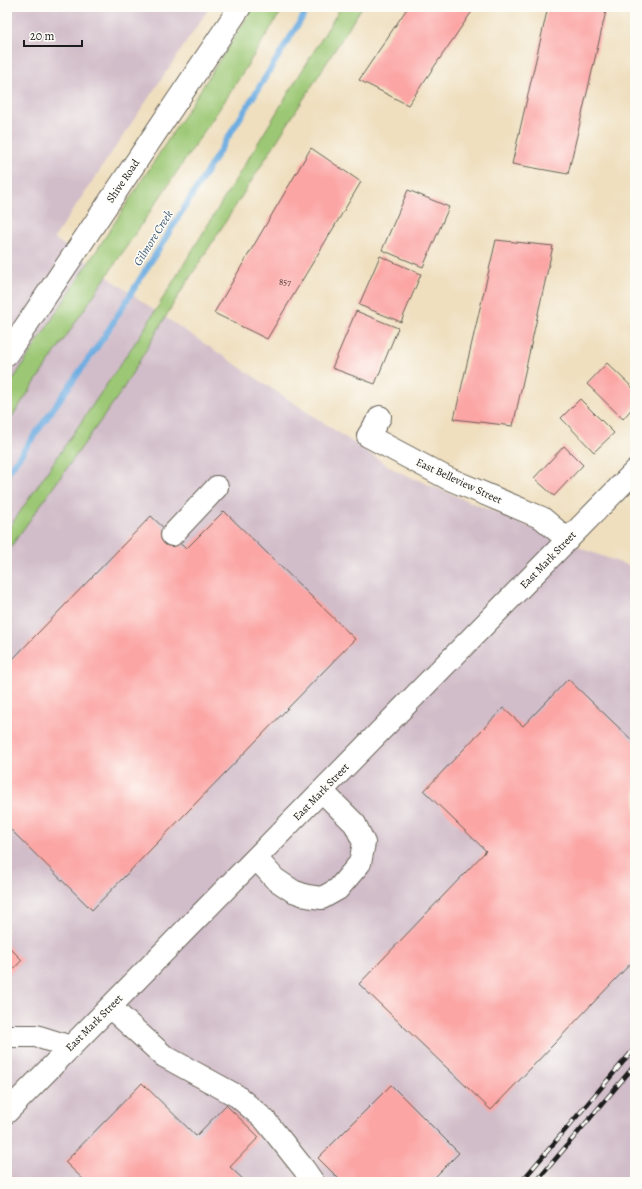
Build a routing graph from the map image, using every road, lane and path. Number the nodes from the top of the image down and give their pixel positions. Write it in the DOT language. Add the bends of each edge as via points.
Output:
graph roads {
  1 [pos="240,7"];
  2 [pos="7,354"];
  3 [pos="380,417"];
  4 [pos="635,471"];
  5 [pos="217,487"];
  6 [pos="172,535"];
  7 [pos="568,540"];
  8 [pos="322,791"];
  9 [pos="256,858"];
  10 [pos="110,1007"];
  11 [pos="7,1036"];
  12 [pos="71,1047"];
  13 [pos="7,1112"];
  14 [pos="313,1182"];
  1 -- 2 [label="street, Shive Road"];
  3 -- 7 [label="street, East Belleview Street" via="368,436 447,478 542,518"];
  4 -- 7 [label="street, East Mark Street"];
  5 -- 6 [label="street"];
  7 -- 8 [label="street, East Mark Street"];
  8 -- 9 [label="street, East Mark Street"];
  8 -- 9 [label="street" via="355,824 364,843 360,863 338,890 322,898 294,891 275,880"];
  9 -- 10 [label="street, East Mark Street"];
  10 -- 12 [label="street, East Mark Street"];
  10 -- 14 [label="street" via="164,1056 236,1096 265,1120"];
  11 -- 12 [label="street" via="36,1036"];
  12 -- 13 [label="street, East Mark Street"];
}
